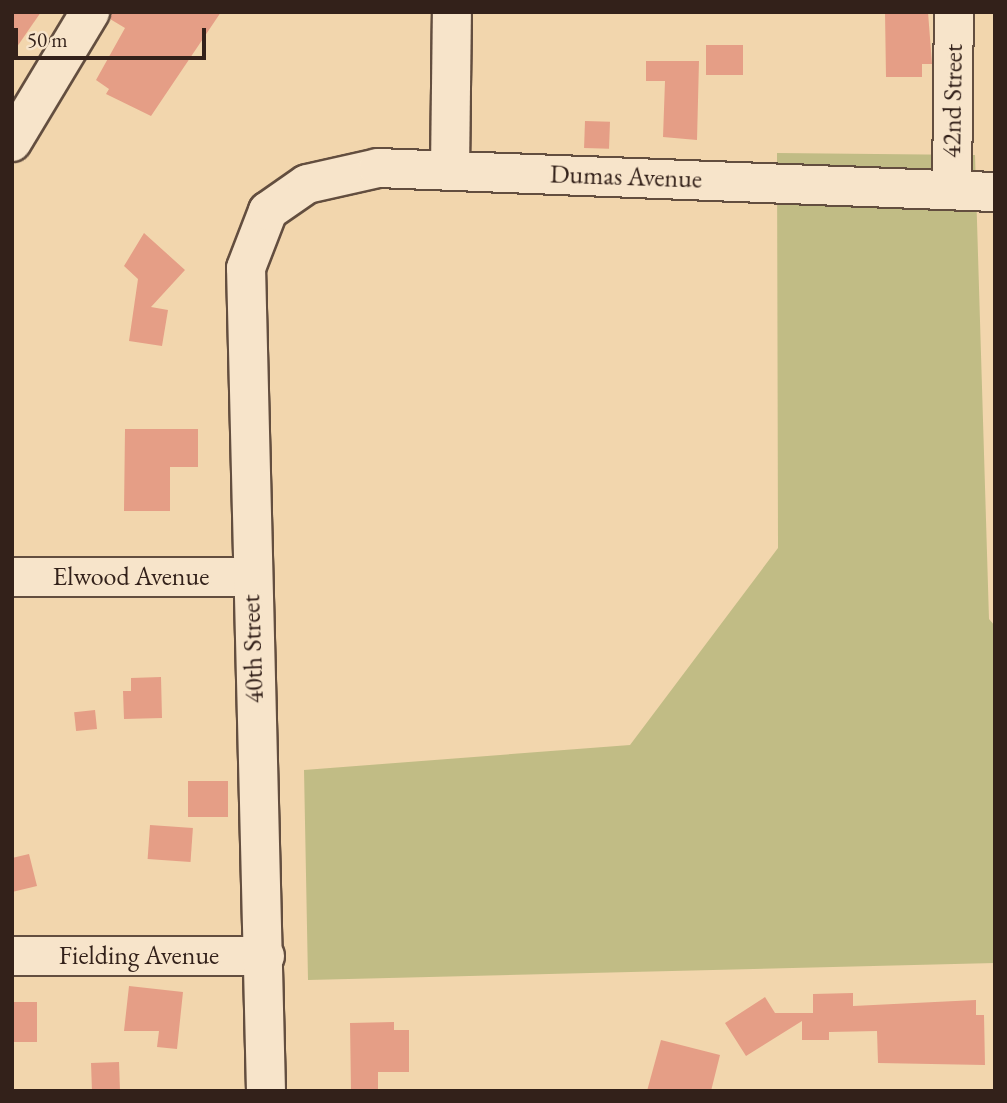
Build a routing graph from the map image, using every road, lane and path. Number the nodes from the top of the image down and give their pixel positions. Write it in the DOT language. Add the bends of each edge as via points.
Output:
graph roads {
  1 [pos="90,12"];
  2 [pos="452,12"];
  3 [pos="954,12"];
  4 [pos="12,142"];
  5 [pos="450,170"];
  6 [pos="952,190"];
  7 [pos="995,192"];
  8 [pos="268,211"];
  9 [pos="12,577"];
  10 [pos="250,577"];
  11 [pos="12,956"];
  12 [pos="265,956"];
  13 [pos="266,1091"];
  1 -- 4 [label="street"];
  2 -- 5 [label="street"];
  3 -- 6 [label="street, 42nd Street"];
  5 -- 6 [label="street, Dumas Avenue"];
  5 -- 8 [label="street, Dumas Avenue" via="341,172 286,195"];
  6 -- 7 [label="street, Dumas Avenue"];
  8 -- 10 [label="street, 40th Street" via="246,268"];
  9 -- 10 [label="street, Elwood Avenue"];
  10 -- 12 [label="street, 40th Street"];
  11 -- 12 [label="street, Fielding Avenue"];
  12 -- 13 [label="street, 40th Street"];
}
